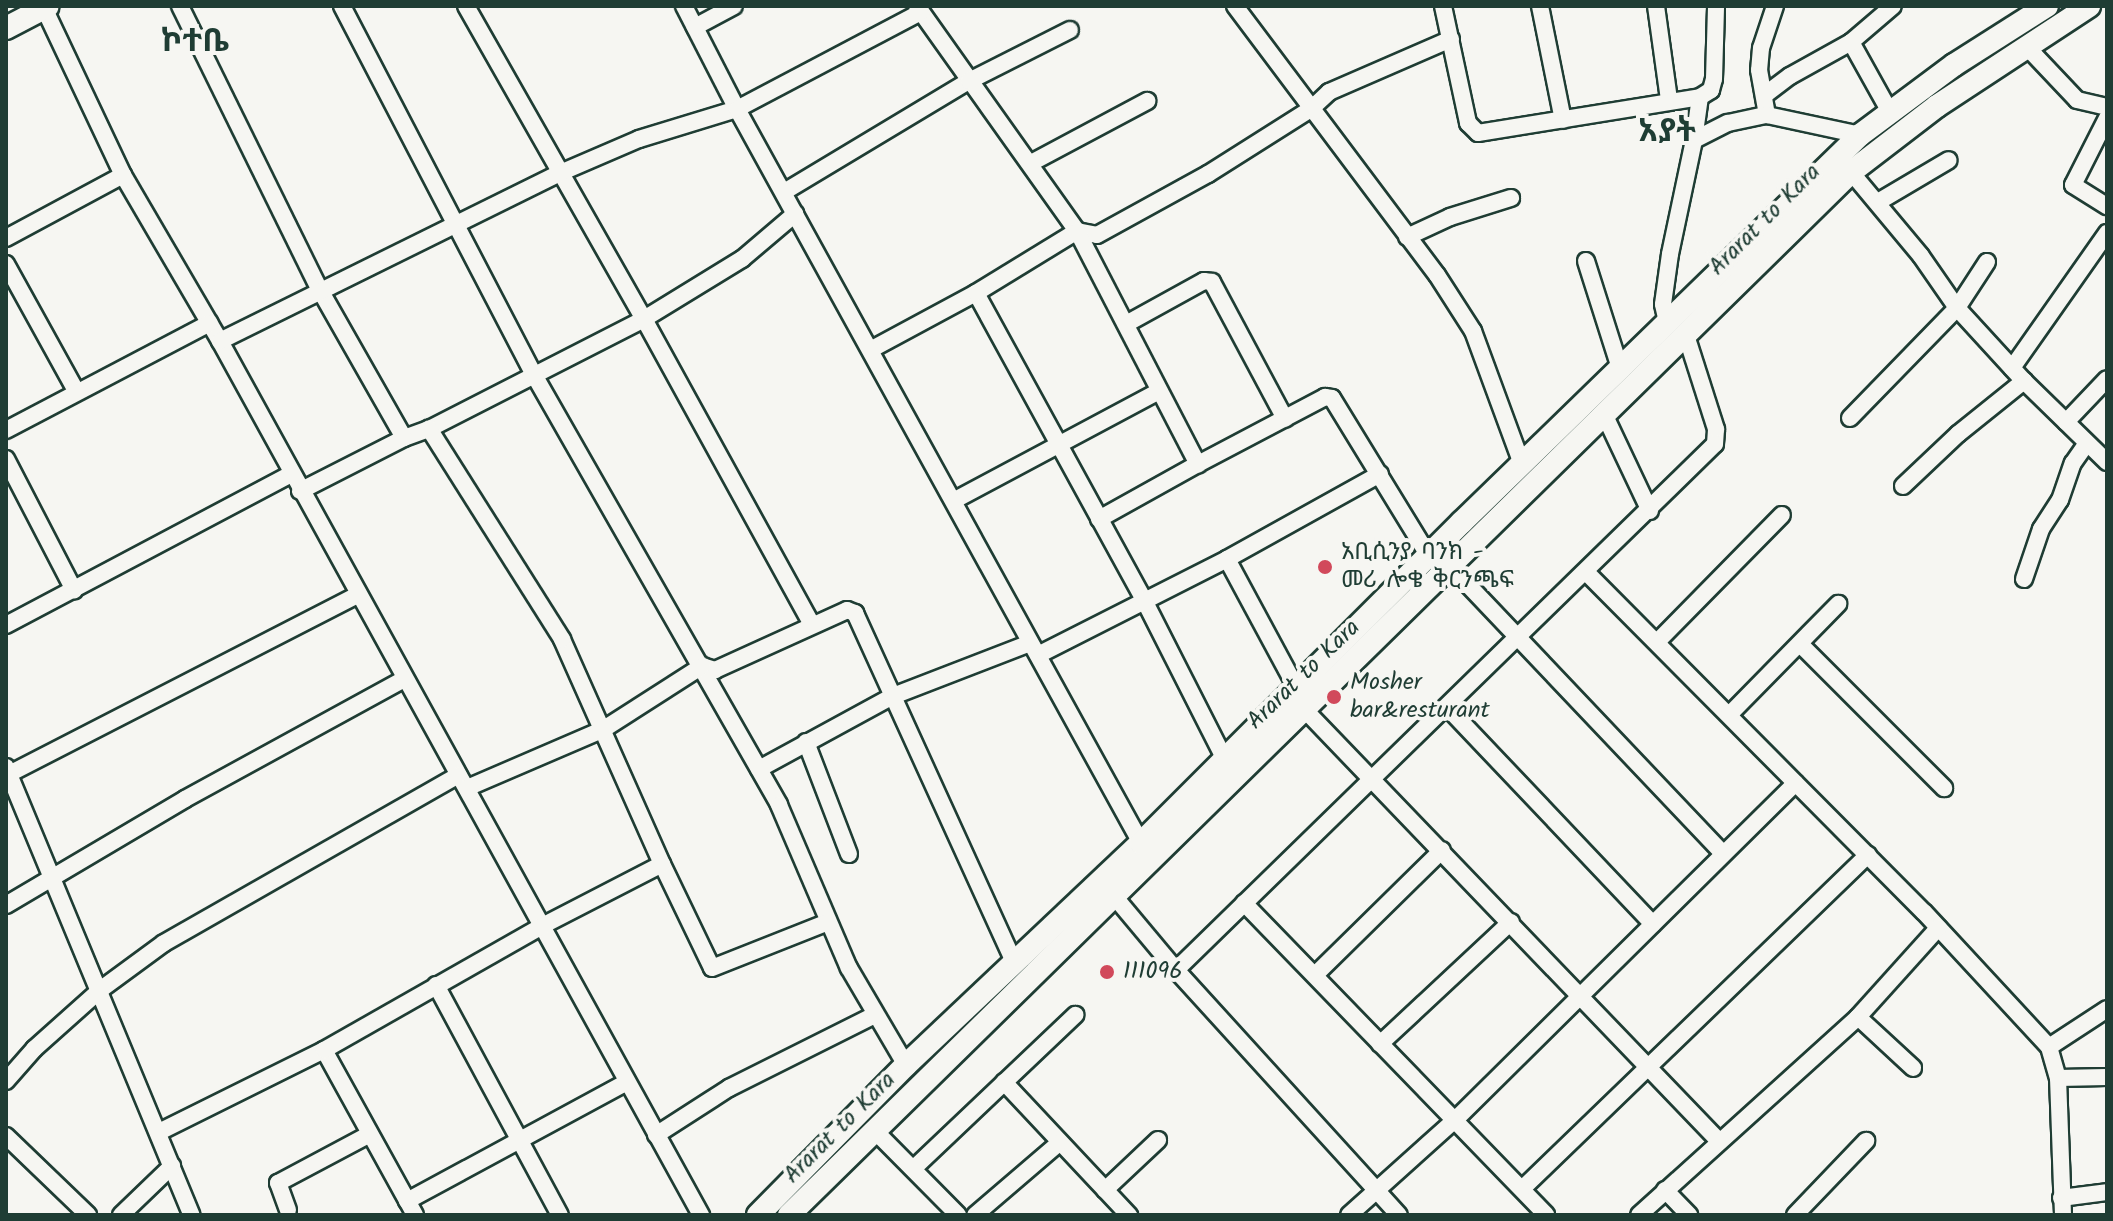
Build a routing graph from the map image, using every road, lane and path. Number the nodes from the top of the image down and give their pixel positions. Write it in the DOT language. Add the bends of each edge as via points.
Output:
graph roads {
  1 [pos="180,6"];
  2 [pos="342,6"];
  3 [pos="466,6"];
  4 [pos="684,6"];
  5 [pos="734,6"];
  6 [pos="1235,6"];
  7 [pos="1443,6"];
  8 [pos="1540,6"];
  9 [pos="1656,6"];
  10 [pos="1716,6"];
  11 [pos="1775,6"];
  12 [pos="1893,6"];
  13 [pos="2047,6"];
  14 [pos="2089,6"];
  15 [pos="46,7"];
  16 [pos="919,9"];
  17 [pos="695,27"];
  18 [pos="6,28"];
  19 [pos="1070,30"];
  20 [pos="1451,39"];
  21 [pos="1851,42"];
  22 [pos="2026,46"];
  23 [pos="969,81"];
  24 [pos="1766,94"];
  25 [pos="1700,97"];
  26 [pos="1669,100"];
  27 [pos="1147,101"];
  28 [pos="2107,107"];
  29 [pos="737,109"];
  30 [pos="1311,109"];
  31 [pos="1890,112"];
  32 [pos="1767,115"];
  33 [pos="2107,118"];
  34 [pos="1563,120"];
  35 [pos="1860,135"];
  36 [pos="1694,140"];
  37 [pos="1949,160"];
  38 [pos="1031,163"];
  39 [pos="1851,172"];
  40 [pos="560,173"];
  41 [pos="123,175"];
  42 [pos="784,192"];
  43 [pos="1511,198"];
  44 [pos="1878,202"];
  45 [pos="2107,206"];
  46 [pos="795,214"];
  47 [pos="453,224"];
  48 [pos="1077,231"];
  49 [pos="2107,233"];
  50 [pos="1407,237"];
  51 [pos="6,238"];
  52 [pos="1586,261"];
  53 [pos="1729,261"];
  54 [pos="1987,262"];
  55 [pos="6,264"];
  56 [pos="1743,279"];
  57 [pos="320,290"];
  58 [pos="976,293"];
  59 [pos="1957,308"];
  60 [pos="644,319"];
  61 [pos="1667,322"];
  62 [pos="210,323"];
  63 [pos="1126,324"];
  64 [pos="1686,335"];
  65 [pos="220,341"];
  66 [pos="872,349"];
  67 [pos="1620,368"];
  68 [pos="2012,368"];
  69 [pos="533,373"];
  70 [pos="2107,379"];
  71 [pos="2024,381"];
  72 [pos="76,391"];
  73 [pos="1159,391"];
  74 [pos="1605,416"];
  75 [pos="1850,418"];
  76 [pos="1285,419"];
  77 [pos="2066,422"];
  78 [pos="429,429"];
  79 [pos="6,430"];
  80 [pos="404,438"];
  81 [pos="2087,443"];
  82 [pos="1056,445"];
  83 [pos="2106,458"];
  84 [pos="6,459"];
  85 [pos="1198,464"];
  86 [pos="1522,464"];
  87 [pos="291,474"];
  88 [pos="1380,474"];
  89 [pos="1903,486"];
  90 [pos="300,491"];
  91 [pos="955,500"];
  92 [pos="1650,511"];
  93 [pos="1782,515"];
  94 [pos="1099,519"];
  95 [pos="1429,556"];
  96 [pos="1227,559"];
  97 [pos="1452,568"];
  98 [pos="1587,573"];
  99 [pos="2024,579"];
  100 [pos="74,590"];
  101 [pos="358,595"];
  102 [pos="1144,600"];
  103 [pos="1838,604"];
  104 [pos="6,625"];
  105 [pos="812,625"];
  106 [pos="1515,639"];
  107 [pos="1657,642"];
  108 [pos="1800,644"];
  109 [pos="1034,649"];
  110 [pos="702,666"];
  111 [pos="404,679"];
  112 [pos="893,696"];
  113 [pos="1301,700"];
  114 [pos="1447,707"];
  115 [pos="1729,715"];
  116 [pos="604,729"];
  117 [pos="806,742"];
  118 [pos="1224,758"];
  119 [pos="759,769"];
  120 [pos="8,770"];
  121 [pos="1372,778"];
  122 [pos="463,781"];
  123 [pos="1795,783"];
  124 [pos="1944,788"];
  125 [pos="1141,843"];
  126 [pos="1442,850"];
  127 [pos="849,854"];
  128 [pos="1723,854"];
  129 [pos="1868,855"];
  130 [pos="662,864"];
  131 [pos="50,881"];
  132 [pos="1107,888"];
  133 [pos="1244,903"];
  134 [pos="6,905"];
  135 [pos="828,922"];
  136 [pos="1511,922"];
  137 [pos="1653,924"];
  138 [pos="542,926"];
  139 [pos="1938,928"];
  140 [pos="1015,964"];
  141 [pos="1176,970"];
  142 [pos="1315,975"];
  143 [pos="436,985"];
  144 [pos="100,990"];
  145 [pos="1579,995"];
  146 [pos="2107,1009"];
  147 [pos="875,1015"];
  148 [pos="1075,1015"];
  149 [pos="1858,1017"];
  150 [pos="1380,1044"];
  151 [pos="2049,1047"];
  152 [pos="324,1050"];
  153 [pos="906,1065"];
  154 [pos="1649,1068"];
  155 [pos="1913,1068"];
  156 [pos="2107,1077"];
  157 [pos="2058,1078"];
  158 [pos="6,1081"];
  159 [pos="627,1082"];
  160 [pos="1004,1082"];
  161 [pos="1455,1120"];
  162 [pos="875,1131"];
  163 [pos="159,1132"];
  164 [pos="370,1134"];
  165 [pos="656,1135"];
  166 [pos="6,1136"];
  167 [pos="519,1139"];
  168 [pos="1158,1140"];
  169 [pos="1718,1140"];
  170 [pos="1866,1141"];
  171 [pos="1059,1143"];
  172 [pos="172,1166"];
  173 [pos="913,1169"];
  174 [pos="1376,1188"];
  175 [pos="1522,1189"];
  176 [pos="1105,1190"];
  177 [pos="1665,1190"];
  178 [pos="2107,1192"];
  179 [pos="2062,1207"];
  180 [pos="411,1208"];
  181 [pos="288,1210"];
  182 [pos="88,1215"];
  183 [pos="121,1215"];
  184 [pos="192,1215"];
  185 [pos="560,1215"];
  186 [pos="701,1215"];
  187 [pos="758,1215"];
  188 [pos="789,1215"];
  189 [pos="958,1215"];
  190 [pos="975,1215"];
  191 [pos="1129,1215"];
  192 [pos="1349,1215"];
  193 [pos="1399,1215"];
  194 [pos="1546,1215"];
  195 [pos="1639,1215"];
  196 [pos="1689,1215"];
  197 [pos="1795,1215"];
  1 -- 57 [label="street"];
  2 -- 47 [label="street"];
  3 -- 40 [label="street"];
  4 -- 17 [label="street"];
  5 -- 17 [label="street"];
  6 -- 30 [label="street"];
  7 -- 20 [label="street"];
  8 -- 34 [label="street"];
  9 -- 26 [label="street"];
  10 -- 25 [label="street" via="1714,79 1711,90"];
  11 -- 24 [label="street" via="1761,48 1759,70"];
  12 -- 21 [label="street"];
  13 -- 31 [label="main road, Ararat to Kara"];
  14 -- 22 [label="main road, Ararat to Kara"];
  15 -- 18 [label="main road"];
  15 -- 41 [label="street"];
  16 -- 23 [label="street"];
  16 -- 29 [label="street"];
  17 -- 29 [label="street"];
  19 -- 23 [label="street"];
  20 -- 30 [label="street" via="1339,87"];
  20 -- 34 [label="street" via="1474,131"];
  21 -- 24 [label="street"];
  21 -- 31 [label="street"];
  22 -- 28 [label="street" via="2077,100"];
  22 -- 39 [label="main road, Ararat to Kara"];
  23 -- 38 [label="street"];
  23 -- 42 [label="street"];
  24 -- 32 [label="street"];
  25 -- 26 [label="street"];
  25 -- 36 [label="street"];
  26 -- 34 [label="street"];
  27 -- 38 [label="street"];
  29 -- 40 [label="street" via="639,139"];
  29 -- 42 [label="street"];
  30 -- 48 [label="street" via="1110,229 1097,235"];
  30 -- 50 [label="street"];
  31 -- 35 [label="main road, Ararat to Kara"];
  32 -- 35 [label="street"];
  32 -- 36 [label="street" via="1728,123"];
  33 -- 45 [label="street" via="2073,185"];
  35 -- 53 [label="main road, Ararat to Kara"];
  36 -- 61 [label="street" via="1670,254 1663,304"];
  37 -- 44 [label="street"];
  38 -- 48 [label="street"];
  39 -- 44 [label="street"];
  39 -- 56 [label="main road, Ararat to Kara"];
  40 -- 47 [label="street"];
  40 -- 60 [label="street"];
  41 -- 51 [label="street"];
  41 -- 62 [label="street"];
  42 -- 46 [label="street"];
  43 -- 50 [label="street"];
  44 -- 59 [label="street"];
  46 -- 60 [label="street" via="742,259"];
  46 -- 66 [label="street"];
  47 -- 57 [label="street"];
  47 -- 69 [label="street"];
  48 -- 58 [label="street"];
  48 -- 63 [label="street"];
  49 -- 68 [label="street"];
  50 -- 86 [label="street" via="1473,331"];
  52 -- 67 [label="street"];
  53 -- 56 [label="main road"];
  53 -- 61 [label="main road, Ararat to Kara"];
  54 -- 59 [label="street"];
  55 -- 72 [label="street"];
  56 -- 64 [label="main road, Ararat to Kara"];
  57 -- 65 [label="street"];
  57 -- 80 [label="street"];
  58 -- 66 [label="street"];
  58 -- 82 [label="street"];
  59 -- 68 [label="street"];
  59 -- 75 [label="street"];
  60 -- 69 [label="street"];
  60 -- 105 [label="street"];
  61 -- 67 [label="main road, Ararat to Kara"];
  62 -- 65 [label="street"];
  62 -- 72 [label="street"];
  63 -- 73 [label="street"];
  63 -- 76 [label="street" via="1204,281 1212,282"];
  64 -- 74 [label="main road, Ararat to Kara"];
  64 -- 92 [label="street" via="1716,429 1715,444"];
  65 -- 87 [label="street"];
  66 -- 91 [label="street"];
  67 -- 86 [label="main road, Ararat to Kara"];
  68 -- 71 [label="street"];
  69 -- 78 [label="street"];
  69 -- 110 [label="street"];
  70 -- 77 [label="street"];
  71 -- 77 [label="street"];
  71 -- 89 [label="street"];
  72 -- 79 [label="street"];
  73 -- 82 [label="street"];
  73 -- 85 [label="street"];
  74 -- 92 [label="street"];
  74 -- 97 [label="main road, Ararat to Kara"];
  76 -- 85 [label="street"];
  76 -- 88 [label="street" via="1332,398"];
  77 -- 81 [label="street"];
  78 -- 80 [label="street"];
  78 -- 116 [label="street" via="562,639"];
  80 -- 90 [label="street"];
  81 -- 83 [label="street"];
  81 -- 99 [label="street" via="2041,529"];
  82 -- 91 [label="street"];
  82 -- 94 [label="street"];
  84 -- 100 [label="street"];
  85 -- 94 [label="street"];
  86 -- 95 [label="main road, Ararat to Kara"];
  87 -- 90 [label="street"];
  87 -- 100 [label="street"];
  88 -- 95 [label="street"];
  88 -- 96 [label="street"];
  90 -- 101 [label="street"];
  91 -- 109 [label="street"];
  92 -- 98 [label="street"];
  93 -- 107 [label="street"];
  94 -- 102 [label="street"];
  95 -- 113 [label="main road, Ararat to Kara"];
  96 -- 102 [label="street"];
  96 -- 113 [label="street"];
  97 -- 106 [label="street"];
  97 -- 113 [label="main road, Ararat to Kara"];
  98 -- 106 [label="street"];
  98 -- 107 [label="street"];
  100 -- 104 [label="street"];
  101 -- 111 [label="street"];
  101 -- 120 [label="street"];
  102 -- 109 [label="street"];
  102 -- 118 [label="street"];
  103 -- 108 [label="street"];
  105 -- 110 [label="street" via="715,670"];
  105 -- 112 [label="street" via="847,610 855,613"];
  106 -- 114 [label="street"];
  106 -- 128 [label="street"];
  107 -- 115 [label="street"];
  108 -- 115 [label="street"];
  108 -- 124 [label="street"];
  109 -- 112 [label="street"];
  109 -- 125 [label="street"];
  110 -- 116 [label="street"];
  110 -- 119 [label="street"];
  111 -- 122 [label="street"];
  111 -- 131 [label="street" via="185,799"];
  112 -- 117 [label="street"];
  112 -- 140 [label="street"];
  113 -- 118 [label="main road, Ararat to Kara"];
  113 -- 121 [label="street"];
  113 -- 132 [label="main road, Ararat to Kara"];
  114 -- 121 [label="street"];
  114 -- 137 [label="street"];
  115 -- 123 [label="street"];
  116 -- 122 [label="street"];
  116 -- 130 [label="street"];
  117 -- 119 [label="street"];
  117 -- 127 [label="street"];
  118 -- 125 [label="main road, Ararat to Kara"];
  119 -- 135 [label="street"];
  120 -- 131 [label="street"];
  121 -- 126 [label="street"];
  121 -- 133 [label="street"];
  122 -- 138 [label="street"];
  122 -- 144 [label="street" via="164,943"];
  123 -- 128 [label="street"];
  123 -- 129 [label="street"];
  125 -- 132 [label="main road, Ararat to Kara"];
  126 -- 136 [label="street"];
  126 -- 142 [label="street"];
  128 -- 137 [label="street"];
  129 -- 139 [label="street"];
  129 -- 154 [label="street"];
  130 -- 135 [label="street" via="712,968"];
  130 -- 138 [label="street"];
  131 -- 134 [label="street"];
  131 -- 144 [label="street"];
  132 -- 140 [label="main road, Ararat to Kara"];
  132 -- 141 [label="street"];
  132 -- 162 [label="main road, Ararat to Kara"];
  133 -- 141 [label="street"];
  133 -- 142 [label="street"];
  135 -- 147 [label="street"];
  136 -- 145 [label="street"];
  136 -- 150 [label="street"];
  137 -- 145 [label="street"];
  138 -- 143 [label="street"];
  138 -- 159 [label="street"];
  139 -- 149 [label="street"];
  139 -- 151 [label="street"];
  140 -- 153 [label="main road, Ararat to Kara"];
  141 -- 174 [label="street"];
  142 -- 150 [label="street"];
  143 -- 152 [label="street"];
  143 -- 167 [label="street"];
  144 -- 158 [label="street"];
  144 -- 163 [label="street"];
  145 -- 154 [label="street"];
  145 -- 161 [label="street"];
  146 -- 151 [label="street"];
  147 -- 153 [label="street"];
  147 -- 165 [label="street" via="729,1088"];
  148 -- 160 [label="street"];
  149 -- 155 [label="street"];
  149 -- 169 [label="street"];
  150 -- 161 [label="street"];
  151 -- 157 [label="street"];
  152 -- 163 [label="street"];
  152 -- 164 [label="street"];
  153 -- 187 [label="main road, Ararat to Kara"];
  154 -- 169 [label="street"];
  154 -- 175 [label="street"];
  156 -- 157 [label="street"];
  157 -- 179 [label="street"];
  159 -- 165 [label="street"];
  159 -- 167 [label="street"];
  160 -- 171 [label="street"];
  160 -- 173 [label="street"];
  161 -- 174 [label="street"];
  161 -- 175 [label="street"];
  162 -- 173 [label="street"];
  162 -- 188 [label="main road, Ararat to Kara"];
  163 -- 172 [label="street"];
  164 -- 180 [label="street"];
  164 -- 181 [label="street" via="278,1183"];
  165 -- 186 [label="street"];
  166 -- 182 [label="street"];
  167 -- 180 [label="street"];
  167 -- 185 [label="street"];
  168 -- 176 [label="street"];
  169 -- 177 [label="street"];
  170 -- 197 [label="street"];
  171 -- 176 [label="street"];
  171 -- 190 [label="street"];
  172 -- 183 [label="street"];
  172 -- 184 [label="street"];
  173 -- 189 [label="street"];
  174 -- 192 [label="street"];
  174 -- 193 [label="street"];
  175 -- 194 [label="street"];
  176 -- 191 [label="street"];
  177 -- 195 [label="street"];
  177 -- 196 [label="street"];
  178 -- 179 [label="street"];
}
